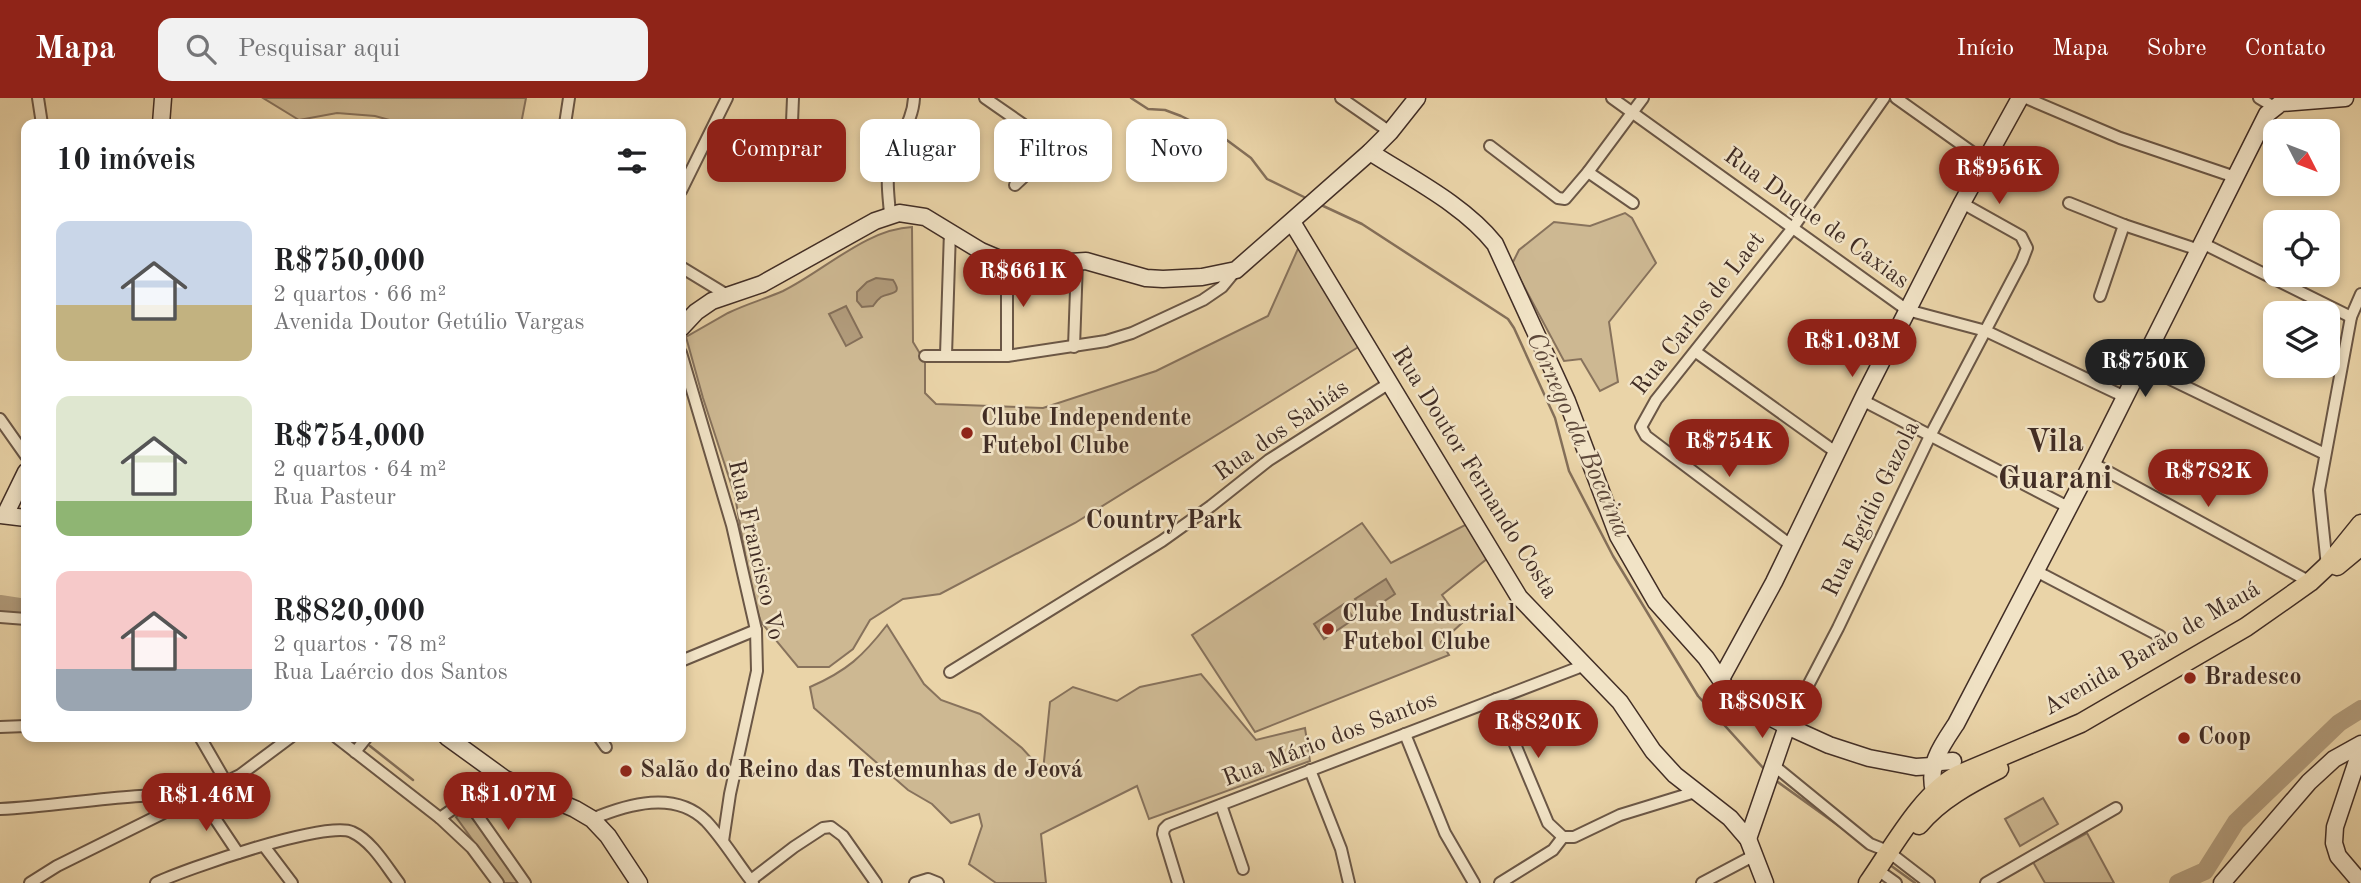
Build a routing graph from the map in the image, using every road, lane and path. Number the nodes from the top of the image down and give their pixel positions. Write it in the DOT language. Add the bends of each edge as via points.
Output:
graph roads {
  1 [pos="38,98"];
  2 [pos="163,98"];
  3 [pos="569,98"];
  4 [pos="727,98"];
  5 [pos="793,98"];
  6 [pos="914,98"];
  7 [pos="985,98"];
  8 [pos="1341,98"];
  9 [pos="1417,98"];
  10 [pos="1612,98"];
  11 [pos="1643,98"];
  12 [pos="1884,98"];
  13 [pos="1896,98"];
  14 [pos="2021,98"];
  15 [pos="2026,98"];
  16 [pos="2259,98"];
  17 [pos="2345,98"];
  18 [pos="2274,107"];
  19 [pos="1633,113"];
  20 [pos="40,119"];
  21 [pos="161,119"];
  22 [pos="566,119"];
  23 [pos="792,119"];
  24 [pos="1015,119"];
  25 [pos="1390,132"];
  26 [pos="1490,146"];
  27 [pos="1370,152"];
  28 [pos="1986,162"];
  29 [pos="1588,173"];
  30 [pos="2235,177"];
  31 [pos="686,181"];
  32 [pos="1020,182"];
  33 [pos="1016,186"];
  34 [pos="1633,203"];
  35 [pos="1962,203"];
  36 [pos="2069,203"];
  37 [pos="890,215"];
  38 [pos="1295,220"];
  39 [pos="2124,225"];
  40 [pos="1792,229"];
  41 [pos="950,231"];
  42 [pos="2201,246"];
  43 [pos="1077,261"];
  44 [pos="1007,262"];
  45 [pos="686,270"];
  46 [pos="1236,270"];
  47 [pos="2361,294"];
  48 [pos="727,295"];
  49 [pos="2100,296"];
  50 [pos="1907,310"];
  51 [pos="2351,317"];
  52 [pos="686,323"];
  53 [pos="1986,331"];
  54 [pos="1074,347"];
  55 [pos="1696,352"];
  56 [pos="946,355"];
  57 [pos="925,356"];
  58 [pos="1007,356"];
  59 [pos="2141,365"];
  60 [pos="686,370"];
  61 [pos="1391,382"];
  62 [pos="2125,397"];
  63 [pos="1862,400"];
  64 [pos="0,419"];
  65 [pos="10,434"];
  66 [pos="1930,436"];
  67 [pos="21,440"];
  68 [pos="21,449"];
  69 [pos="1837,453"];
  70 [pos="2325,454"];
  71 [pos="2092,463"];
  72 [pos="21,481"];
  73 [pos="2068,507"];
  74 [pos="3,515"];
  75 [pos="21,517"];
  76 [pos="2324,526"];
  77 [pos="2359,540"];
  78 [pos="1792,546"];
  79 [pos="2328,566"];
  80 [pos="2036,571"];
  81 [pos="2310,582"];
  82 [pos="0,617"];
  83 [pos="21,619"];
  84 [pos="756,630"];
  85 [pos="2160,636"];
  86 [pos="686,659"];
  87 [pos="1585,665"];
  88 [pos="950,672"];
  89 [pos="1721,679"];
  90 [pos="1496,699"];
  91 [pos="1956,724"];
  92 [pos="21,726"];
  93 [pos="1787,726"];
  94 [pos="0,727"];
  95 [pos="1405,734"];
  96 [pos="203,742"];
  97 [pos="284,742"];
  98 [pos="342,742"];
  99 [pos="364,742"];
  100 [pos="461,742"];
  101 [pos="602,742"];
  102 [pos="2361,744"];
  103 [pos="606,747"];
  104 [pos="2361,749"];
  105 [pos="355,752"];
  106 [pos="1933,766"];
  107 [pos="1956,767"];
  108 [pos="2325,768"];
  109 [pos="1310,770"];
  110 [pos="1770,770"];
  111 [pos="505,779"];
  112 [pos="226,782"];
  113 [pos="1934,791"];
  114 [pos="1695,792"];
  115 [pos="200,796"];
  116 [pos="466,799"];
  117 [pos="2343,801"];
  118 [pos="1221,805"];
  119 [pos="2116,808"];
  120 [pos="0,809"];
  121 [pos="1930,813"];
  122 [pos="440,818"];
  123 [pos="1730,818"];
  124 [pos="1754,818"];
  125 [pos="597,823"];
  126 [pos="1563,837"];
  127 [pos="1748,839"];
  128 [pos="723,841"];
  129 [pos="264,846"];
  130 [pos="238,853"];
  131 [pos="1753,856"];
  132 [pos="1243,869"];
  133 [pos="1884,869"];
  134 [pos="177,873"];
  135 [pos="752,882"];
  136 [pos="30,883"];
  137 [pos="156,883"];
  138 [pos="184,883"];
  139 [pos="292,883"];
  140 [pos="399,883"];
  141 [pos="498,883"];
  142 [pos="525,883"];
  143 [pos="639,883"];
  144 [pos="876,883"];
  145 [pos="915,883"];
  146 [pos="938,883"];
  147 [pos="1178,883"];
  148 [pos="1349,883"];
  149 [pos="1474,883"];
  150 [pos="1500,883"];
  151 [pos="1702,883"];
  152 [pos="1765,883"];
  153 [pos="1929,883"];
  154 [pos="1986,883"];
  155 [pos="2221,883"];
  156 [pos="2361,883"];
  1 -- 20 [label="street"];
  2 -- 21 [label="street"];
  3 -- 22 [label="street"];
  4 -- 31 [label="street"];
  5 -- 23 [label="street"];
  6 -- 37 [label="street" via="910,120 889,168"];
  7 -- 24 [label="street"];
  8 -- 25 [label="street"];
  9 -- 25 [label="street"];
  10 -- 19 [label="street, Rua Duque de Caxias"];
  11 -- 19 [label="street"];
  12 -- 40 [label="street, Rua Carlos de Laet"];
  13 -- 28 [label="street"];
  14 -- 28 [label="street"];
  15 -- 30 [label="street" via="2120,138"];
  16 -- 18 [label="street"];
  17 -- 18 [label="street"];
  18 -- 30 [label="street"];
  19 -- 29 [label="street"];
  19 -- 40 [label="street, Rua Duque de Caxias"];
  25 -- 27 [label="street"];
  26 -- 29 [label="street" via="1558,198 1569,196"];
  27 -- 38 [label="street"];
  27 -- 89 [label="street" via="1467,216 1495,244 1567,401 1618,536 1656,602"];
  28 -- 35 [label="street"];
  29 -- 34 [label="street"];
  30 -- 42 [label="street"];
  32 -- 33 [label="street"];
  35 -- 50 [label="street"];
  35 -- 53 [label="street, Rua Egídio Gazola" via="2021,236 2027,248"];
  36 -- 39 [label="street"];
  37 -- 41 [label="street" via="925,217"];
  37 -- 48 [label="street" via="789,271"];
  38 -- 46 [label="street"];
  38 -- 61 [label="street, Rua Doutor Fernando Costa"];
  39 -- 42 [label="street"];
  39 -- 49 [label="street"];
  40 -- 50 [label="street, Rua Duque de Caxias"];
  40 -- 55 [label="street, Rua Carlos de Laet"];
  41 -- 44 [label="street"];
  41 -- 56 [label="street"];
  42 -- 51 [label="street"];
  42 -- 59 [label="street"];
  43 -- 44 [label="street"];
  43 -- 46 [label="street" via="1154,279"];
  43 -- 54 [label="street"];
  44 -- 58 [label="street"];
  45 -- 48 [label="street"];
  46 -- 54 [label="street" via="1215,293 1191,306 1132,333"];
  47 -- 51 [label="street"];
  48 -- 52 [label="street" via="704,305"];
  50 -- 53 [label="street, Rua Duque de Caxias"];
  50 -- 63 [label="street"];
  51 -- 70 [label="street"];
  53 -- 62 [label="street, Rua Duque de Caxias"];
  53 -- 66 [label="street, Rua Egídio Gazola"];
  54 -- 58 [label="street"];
  55 -- 69 [label="street"];
  55 -- 78 [label="street, Rua Carlos de Laet" via="1656,400 1641,427 1646,436"];
  56 -- 57 [label="street"];
  56 -- 58 [label="street"];
  59 -- 62 [label="street"];
  59 -- 70 [label="street"];
  60 -- 84 [label="street, Rua Francisco Vo" via="732,525"];
  61 -- 87 [label="street, Rua Doutor Fernando Costa" via="1519,597"];
  61 -- 88 [label="street, Rua dos Sabiás" via="1269,460 1162,541"];
  62 -- 71 [label="street"];
  63 -- 66 [label="street"];
  63 -- 69 [label="street"];
  64 -- 65 [label="street"];
  65 -- 67 [label="street"];
  65 -- 68 [label="street"];
  66 -- 73 [label="street"];
  66 -- 93 [label="street, Rua Egídio Gazola"];
  69 -- 78 [label="street"];
  70 -- 76 [label="street" via="2319,490"];
  71 -- 73 [label="street"];
  71 -- 81 [label="street"];
  72 -- 74 [label="street"];
  73 -- 80 [label="street"];
  74 -- 75 [label="street"];
  76 -- 77 [label="street" via="2336,538"];
  76 -- 79 [label="street"];
  77 -- 79 [label="main road, Avenida Barão de Mauá"];
  77 -- 121 [label="main road, Avenida Barão de Mauá" via="2294,602 2249,632 2077,731 1977,780"];
  78 -- 89 [label="street"];
  79 -- 81 [label="main road, Avenida Barão de Mauá"];
  80 -- 85 [label="street"];
  80 -- 91 [label="street"];
  81 -- 107 [label="main road, Avenida Barão de Mauá" via="2246,627 2081,723"];
  82 -- 83 [label="street"];
  84 -- 86 [label="street"];
  84 -- 128 [label="street, Rua Francisco Vo" via="757,671"];
  87 -- 90 [label="street, Rua Mário dos Santos"];
  87 -- 114 [label="street, Rua Doutor Fernando Costa" via="1620,702 1653,751"];
  89 -- 93 [label="street" via="1742,705"];
  90 -- 95 [label="street, Rua Mário dos Santos"];
  90 -- 126 [label="street" via="1548,824"];
  91 -- 106 [label="street"];
  91 -- 107 [label="street" via="1951,743"];
  92 -- 94 [label="street"];
  93 -- 106 [label="street" via="1869,758"];
  93 -- 110 [label="street"];
  95 -- 109 [label="street, Rua Mário dos Santos"];
  95 -- 149 [label="street" via="1445,833"];
  96 -- 112 [label="street"];
  97 -- 112 [label="street"];
  98 -- 105 [label="street"];
  99 -- 105 [label="street"];
  100 -- 111 [label="street"];
  101 -- 103 [label="street"];
  102 -- 108 [label="street"];
  104 -- 117 [label="street"];
  105 -- 122 [label="street"];
  106 -- 107 [label="street" via="1940,762"];
  106 -- 113 [label="street"];
  107 -- 113 [label="main road, Avenida Barão de Mauá"];
  107 -- 121 [label="main road" via="1955,787"];
  108 -- 117 [label="street" via="2344,771"];
  108 -- 155 [label="street"];
  109 -- 118 [label="street, Rua Mário dos Santos"];
  109 -- 148 [label="street" via="1341,849"];
  110 -- 124 [label="street"];
  110 -- 133 [label="street" via="1870,844"];
  111 -- 116 [label="street"];
  111 -- 125 [label="street"];
  112 -- 115 [label="street"];
  113 -- 133 [label="main road, Avenida Barão de Mauá"];
  114 -- 123 [label="street, Rua Doutor Fernando Costa"];
  114 -- 126 [label="street" via="1620,815 1574,837"];
  115 -- 120 [label="street" via="168,794"];
  115 -- 130 [label="street"];
  115 -- 136 [label="street"];
  116 -- 122 [label="street"];
  116 -- 142 [label="street"];
  117 -- 156 [label="street" via="2335,827 2335,849"];
  118 -- 132 [label="street"];
  118 -- 147 [label="street, Rua Mário dos Santos" via="1164,829"];
  119 -- 154 [label="street"];
  121 -- 133 [label="main road, Avenida Barão de Mauá"];
  122 -- 141 [label="street" via="472,848"];
  123 -- 124 [label="street"];
  123 -- 127 [label="street, Rua Doutor Fernando Costa"];
  124 -- 127 [label="street"];
  125 -- 128 [label="street" via="618,808 661,802 688,808"];
  125 -- 143 [label="street"];
  126 -- 150 [label="street" via="1553,850"];
  127 -- 131 [label="street, Rua Doutor Fernando Costa"];
  128 -- 135 [label="street"];
  129 -- 130 [label="street"];
  129 -- 139 [label="street"];
  129 -- 140 [label="street" via="332,829 350,831"];
  130 -- 134 [label="street"];
  131 -- 151 [label="street"];
  131 -- 152 [label="street, Rua Doutor Fernando Costa"];
  133 -- 153 [label="street"];
  134 -- 137 [label="street"];
  134 -- 138 [label="street"];
  135 -- 144 [label="street" via="794,846 831,827 843,836"];
  145 -- 146 [label="street"];
}
